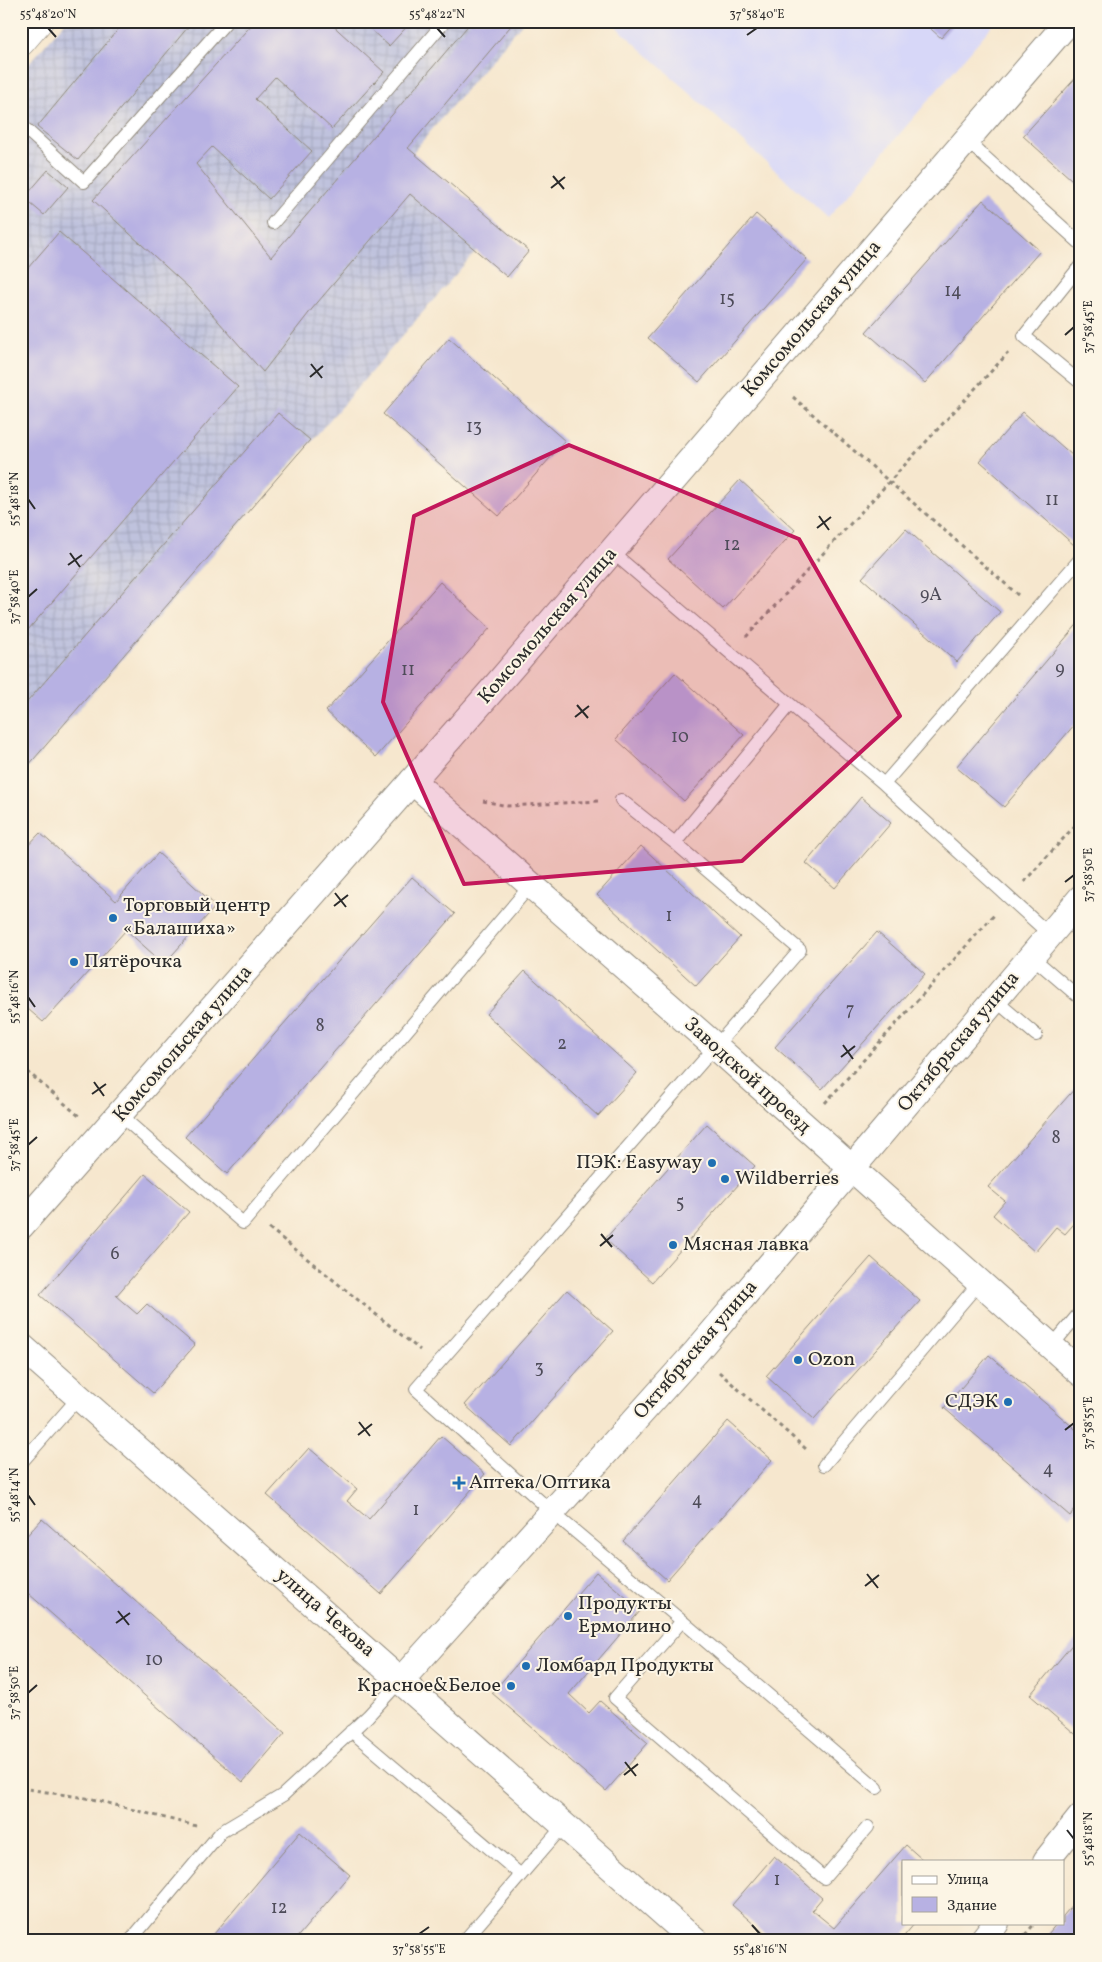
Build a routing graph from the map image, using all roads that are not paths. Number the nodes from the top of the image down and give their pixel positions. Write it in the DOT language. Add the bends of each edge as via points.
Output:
graph roads {
  1 [pos="39,21"];
  2 [pos="227,21"];
  3 [pos="446,21"];
  4 [pos="1068,21"];
  5 [pos="21,42"];
  6 [pos="21,125"];
  7 [pos="966,140"];
  8 [pos="273,223"];
  9 [pos="1081,244"];
  10 [pos="1081,265"];
  11 [pos="1081,383"];
  12 [pos="612,552"];
  13 [pos="1081,558"];
  14 [pos="790,704"];
  15 [pos="412,781"];
  16 [pos="884,784"];
  17 [pos="621,800"];
  18 [pos="675,843"];
  19 [pos="530,886"];
  20 [pos="1078,908"];
  21 [pos="1049,934"];
  22 [pos="1031,956"];
  23 [pos="994,999"];
  24 [pos="1081,1000"];
  25 [pos="1036,1035"];
  26 [pos="715,1046"];
  27 [pos="120,1115"];
  28 [pos="852,1170"];
  29 [pos="21,1226"];
  30 [pos="979,1283"];
  31 [pos="1081,1311"];
  32 [pos="21,1346"];
  33 [pos="1051,1347"];
  34 [pos="1081,1373"];
  35 [pos="79,1397"];
  36 [pos="21,1463"];
  37 [pos="824,1465"];
  38 [pos="552,1512"];
  39 [pos="682,1621"];
  40 [pos="401,1680"];
  41 [pos="351,1731"];
  42 [pos="877,1788"];
  43 [pos="1081,1817"];
  44 [pos="564,1825"];
  45 [pos="868,1827"];
  46 [pos="1047,1860"];
  47 [pos="521,1875"];
  48 [pos="995,1924"];
  49 [pos="130,1941"];
  50 [pos="464,1941"];
  51 [pos="695,1941"];
  52 [pos="982,1941"];
  1 -- 5 [label="street"];
  2 -- 6 [label="lane" via="84,182"];
  3 -- 8 [label="lane"];
  4 -- 7 [label="street, Комсомольская улица"];
  7 -- 9 [label="lane"];
  7 -- 12 [label="street, Комсомольская улица"];
  10 -- 11 [label="lane" via="1024,336"];
  12 -- 14 [label="lane"];
  12 -- 15 [label="street, Комсомольская улица"];
  13 -- 16 [label="lane"];
  14 -- 16 [label="lane"];
  14 -- 18 [label="lane"];
  15 -- 19 [label="street, Заводской проезд"];
  15 -- 27 [label="street, Комсомольская улица"];
  16 -- 21 [label="lane"];
  17 -- 18 [label="lane"];
  18 -- 26 [label="lane" via="800,950"];
  19 -- 26 [label="street, Заводской проезд"];
  19 -- 27 [label="lane" via="243,1223"];
  20 -- 21 [label="street, Октябрьская улица"];
  21 -- 22 [label="street, Октябрьская улица"];
  22 -- 23 [label="street, Октябрьская улица"];
  22 -- 24 [label="lane"];
  23 -- 25 [label="lane"];
  23 -- 28 [label="street, Октябрьская улица"];
  26 -- 28 [label="street, Заводской проезд"];
  26 -- 38 [label="lane" via="416,1389"];
  27 -- 29 [label="street, Комсомольская улица"];
  28 -- 30 [label="street, Заводской проезд"];
  28 -- 38 [label="street, Октябрьская улица" via="696,1352"];
  30 -- 33 [label="street, Заводской проезд"];
  30 -- 37 [label="lane"];
  31 -- 33 [label="lane"];
  32 -- 35 [label="street, улица Чехова"];
  33 -- 34 [label="street, Заводской проезд"];
  35 -- 36 [label="lane"];
  35 -- 40 [label="street, улица Чехова"];
  38 -- 39 [label="lane"];
  38 -- 40 [label="street, Октябрьская улица"];
  39 -- 42 [label="lane"];
  39 -- 45 [label="lane" via="615,1698 824,1878"];
  40 -- 41 [label="lane"];
  40 -- 44 [label="street, улица Чехова"];
  41 -- 47 [label="lane"];
  41 -- 49 [label="lane" via="283,1795 221,1832"];
  43 -- 46 [label="street"];
  44 -- 47 [label="lane"];
  44 -- 51 [label="street, улица Чехова"];
  47 -- 50 [label="lane"];
  48 -- 52 [label="street"];
}
